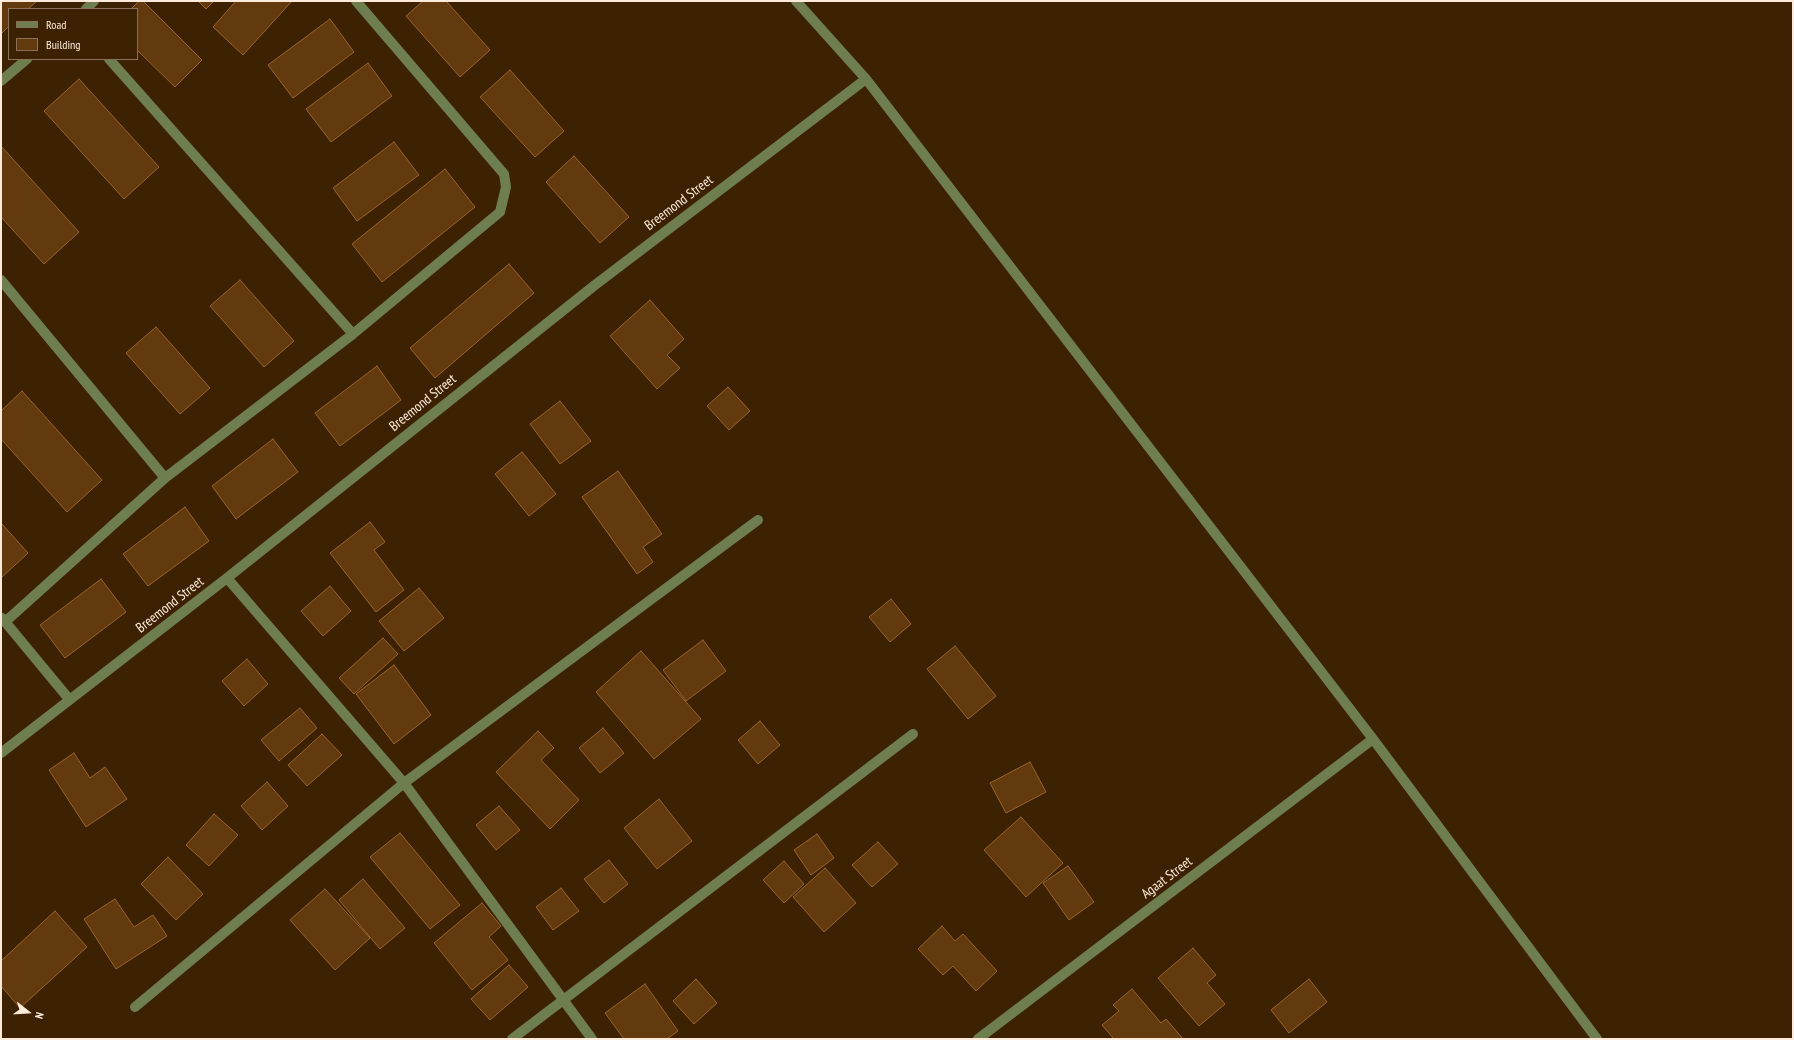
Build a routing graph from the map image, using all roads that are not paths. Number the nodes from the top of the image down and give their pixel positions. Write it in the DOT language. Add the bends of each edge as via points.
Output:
graph roads {
  1 [pos="356,1"];
  2 [pos="796,1"];
  3 [pos="26,60"];
  4 [pos="110,60"];
  5 [pos="866,79"];
  6 [pos="1,81"];
  7 [pos="1,280"];
  8 [pos="353,334"];
  9 [pos="165,478"];
  10 [pos="758,520"];
  11 [pos="227,578"];
  12 [pos="3,620"];
  13 [pos="70,700"];
  14 [pos="913,734"];
  15 [pos="1373,740"];
  16 [pos="1,753"];
  17 [pos="404,783"];
  18 [pos="563,1000"];
  19 [pos="135,1006"];
  20 [pos="512,1039"];
  21 [pos="592,1039"];
  22 [pos="978,1039"];
  23 [pos="1597,1039"];
  1 -- 8 [label="street" via="504,174 506,187 500,212"];
  2 -- 5 [label="street"];
  3 -- 6 [label="street"];
  4 -- 8 [label="street"];
  5 -- 11 [label="street, Breemond Street" via="595,285"];
  5 -- 15 [label="street"];
  7 -- 9 [label="street"];
  8 -- 9 [label="street"];
  9 -- 12 [label="street"];
  10 -- 17 [label="street"];
  11 -- 13 [label="street, Breemond Street"];
  11 -- 17 [label="street"];
  12 -- 13 [label="street"];
  13 -- 16 [label="street, Breemond Street"];
  14 -- 18 [label="street"];
  15 -- 22 [label="street, Agaat Street"];
  15 -- 23 [label="street"];
  17 -- 18 [label="street"];
  17 -- 19 [label="street"];
  18 -- 20 [label="street"];
  18 -- 21 [label="street"];
}
